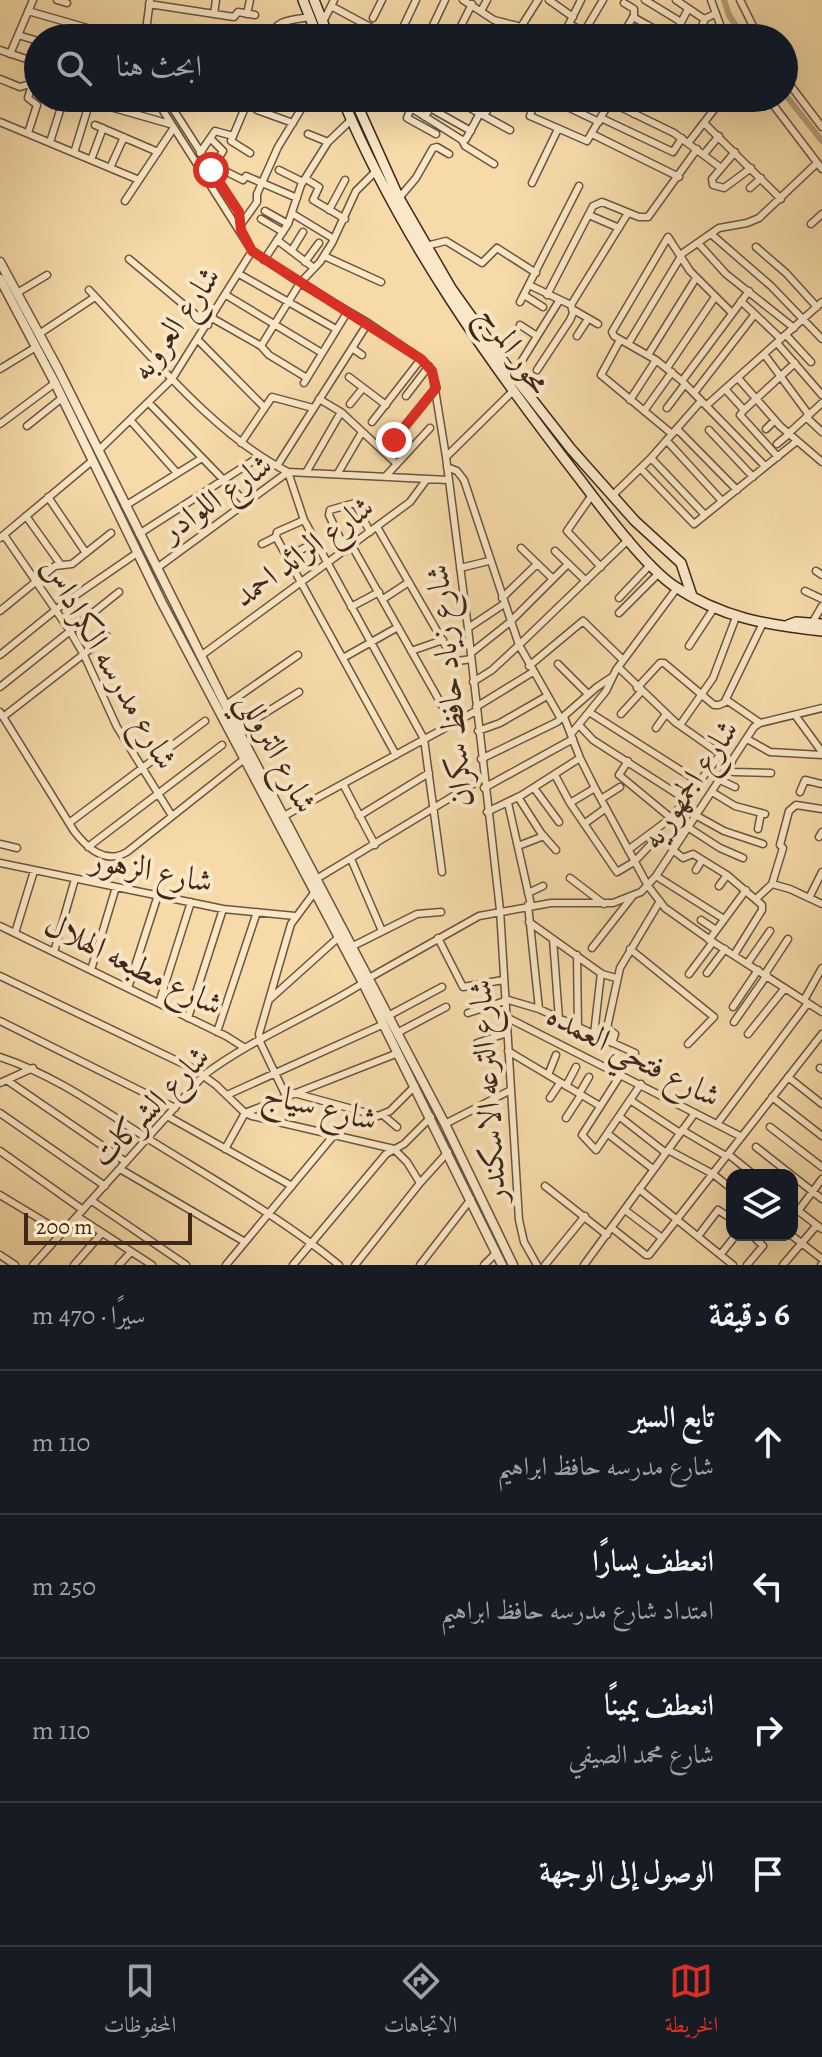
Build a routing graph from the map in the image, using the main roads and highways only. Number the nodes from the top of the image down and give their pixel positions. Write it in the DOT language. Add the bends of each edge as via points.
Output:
graph roads {
  1 [pos="303,0"];
  2 [pos="314,0"];
  3 [pos="313,24"];
  4 [pos="324,24"];
  5 [pos="348,112"];
  6 [pos="360,112"];
  7 [pos="420,242"];
  8 [pos="692,596"];
  9 [pos="817,623"];
  10 [pos="788,625"];
  11 [pos="822,631"];
  1 -- 3 [label="main road"];
  2 -- 4 [label="main road"];
  5 -- 7 [label="main road, محور المرج"];
  6 -- 7 [label="main road, محور المرج"];
  7 -- 8 [label="main road, محور المرج" via="561,437 681,563"];
  7 -- 8 [label="main road, محور المرج" via="450,301 512,392 651,564"];
  8 -- 10 [label="main road, محور المرج" via="736,617"];
  9 -- 10 [label="main road, محور المرج"];
  10 -- 11 [label="main road, محور المرج"];
}
